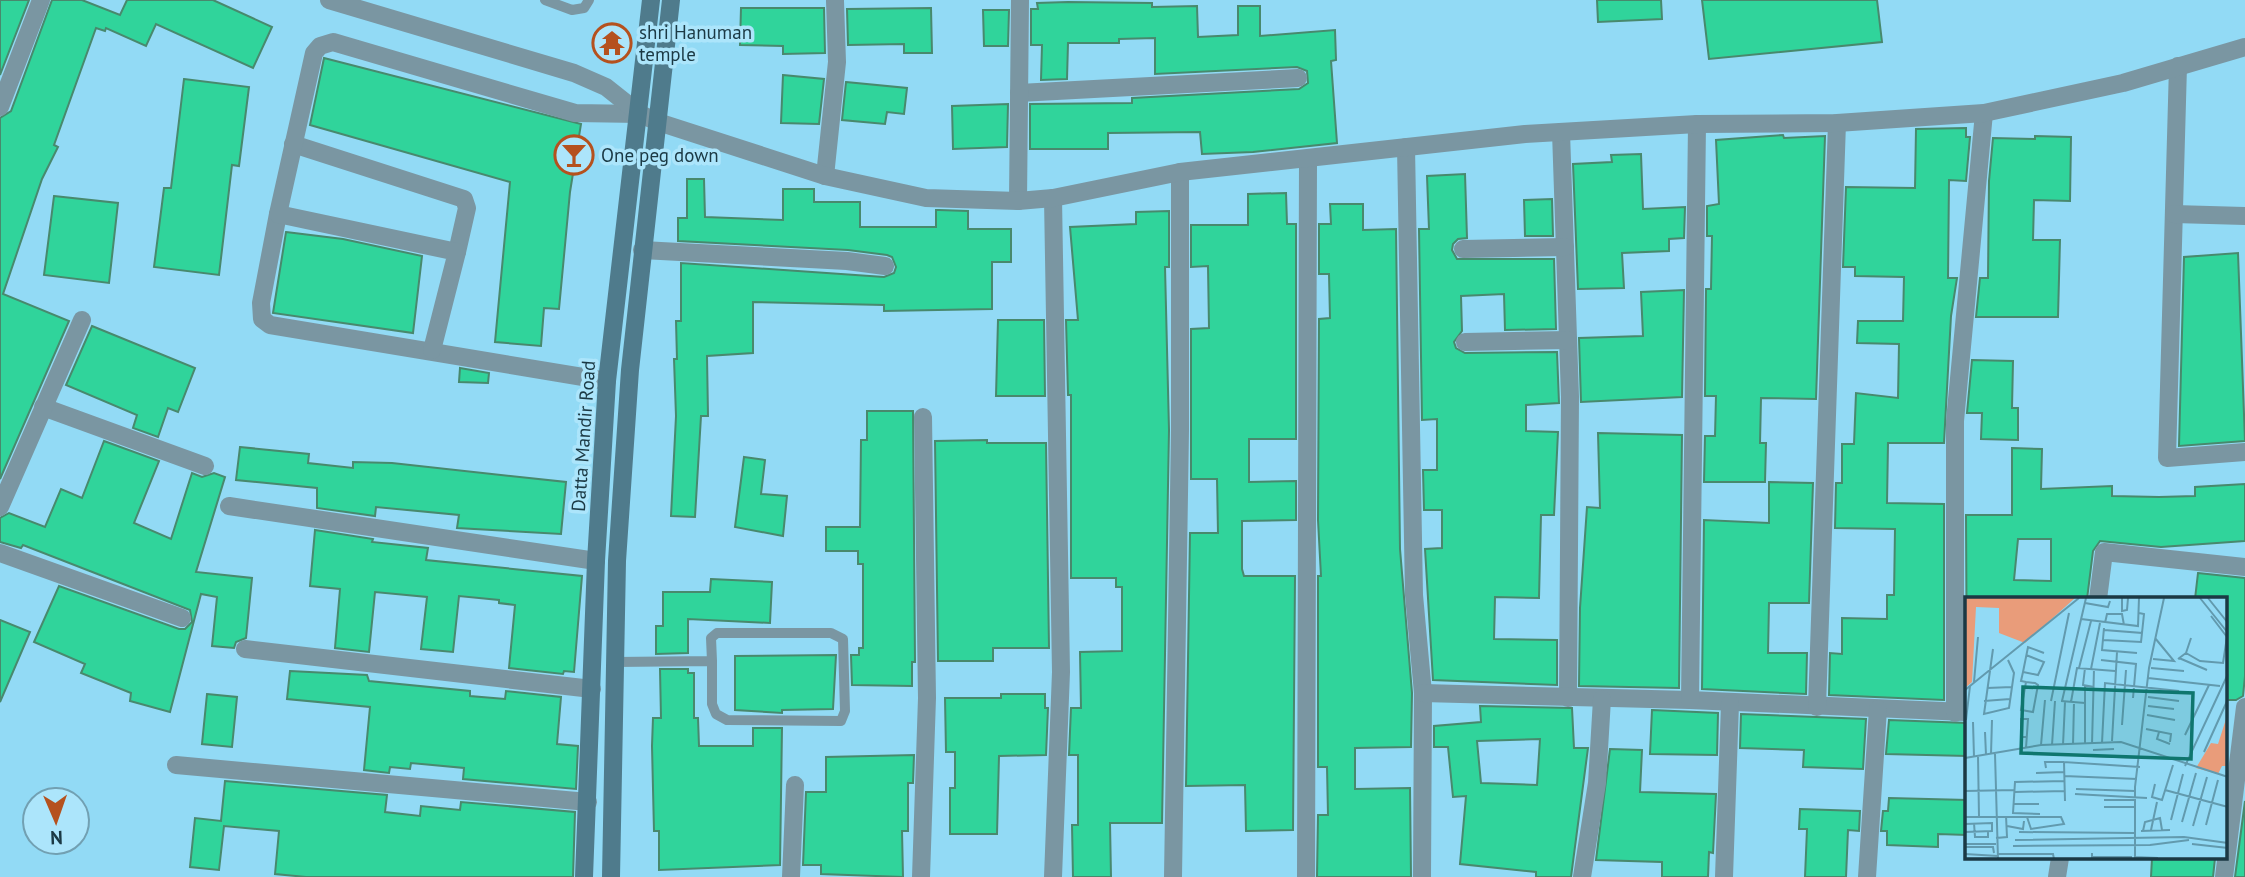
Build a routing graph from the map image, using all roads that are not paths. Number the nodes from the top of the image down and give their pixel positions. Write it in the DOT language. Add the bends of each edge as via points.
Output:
graph roads {
  1 [pos="41,0"];
  2 [pos="329,0"];
  3 [pos="545,0"];
  4 [pos="589,0"];
  5 [pos="651,0"];
  6 [pos="671,0"];
  7 [pos="828,0"];
  8 [pos="847,0"];
  9 [pos="1020,0"];
  10 [pos="835,1"];
  11 [pos="2245,47"];
  12 [pos="2178,66"];
  13 [pos="1298,78"];
  14 [pos="1019,93"];
  15 [pos="0,107"];
  16 [pos="1984,113"];
  17 [pos="640,114"];
  18 [pos="659,122"];
  19 [pos="1836,123"];
  20 [pos="1697,124"];
  21 [pos="1561,132"];
  22 [pos="293,144"];
  23 [pos="1406,147"];
  24 [pos="1308,159"];
  25 [pos="1181,172"];
  26 [pos="825,176"];
  27 [pos="1053,198"];
  28 [pos="1018,201"];
  29 [pos="278,214"];
  30 [pos="2174,214"];
  31 [pos="2245,216"];
  32 [pos="1565,247"];
  33 [pos="1463,249"];
  34 [pos="642,250"];
  35 [pos="457,252"];
  36 [pos="885,266"];
  37 [pos="82,320"];
  38 [pos="1568,340"];
  39 [pos="1465,342"];
  40 [pos="432,351"];
  41 [pos="607,381"];
  42 [pos="43,407"];
  43 [pos="923,417"];
  44 [pos="2245,452"];
  45 [pos="205,466"];
  46 [pos="229,506"];
  47 [pos="0,507"];
  48 [pos="0,552"];
  49 [pos="596,561"];
  50 [pos="2245,567"];
  51 [pos="2098,597"];
  52 [pos="182,618"];
  53 [pos="245,649"];
  54 [pos="712,661"];
  55 [pos="615,662"];
  56 [pos="592,689"];
  57 [pos="1423,694"];
  58 [pos="1568,698"];
  59 [pos="1602,699"];
  60 [pos="1690,700"];
  61 [pos="1730,704"];
  62 [pos="1817,707"];
  63 [pos="2245,707"];
  64 [pos="1878,709"];
  65 [pos="1961,712"];
  66 [pos="176,765"];
  67 [pos="795,785"];
  68 [pos="588,802"];
  69 [pos="2228,845"];
  70 [pos="584,877"];
  71 [pos="611,877"];
  72 [pos="791,877"];
  73 [pos="921,877"];
  74 [pos="1053,877"];
  75 [pos="1173,877"];
  76 [pos="1306,877"];
  77 [pos="1422,877"];
  78 [pos="1582,877"];
  79 [pos="1724,877"];
  80 [pos="1867,877"];
  1 -- 15 [label="street"];
  2 -- 17 [label="street" via="574,73 606,88"];
  3 -- 4 [label="lane" via="572,10 584,8"];
  5 -- 17 [label="main road, Datta Mandir Road"];
  6 -- 18 [label="main road"];
  7 -- 10 [label="street"];
  8 -- 10 [label="street"];
  9 -- 14 [label="street"];
  10 -- 26 [label="street" via="837,62"];
  11 -- 12 [label="street"];
  12 -- 16 [label="street" via="2123,83"];
  12 -- 30 [label="street"];
  13 -- 14 [label="street"];
  14 -- 28 [label="street"];
  16 -- 19 [label="street"];
  16 -- 65 [label="street" via="1955,421"];
  17 -- 18 [label="street"];
  17 -- 22 [label="street" via="575,113 326,43 314,53"];
  17 -- 41 [label="main road, Datta Mandir Road"];
  18 -- 26 [label="street"];
  18 -- 34 [label="main road"];
  19 -- 20 [label="street"];
  19 -- 62 [label="street"];
  20 -- 21 [label="street"];
  20 -- 60 [label="street"];
  21 -- 23 [label="street"];
  21 -- 32 [label="street"];
  22 -- 29 [label="street"];
  22 -- 35 [label="street" via="464,199 467,208"];
  23 -- 24 [label="street"];
  23 -- 57 [label="street" via="1415,595"];
  24 -- 25 [label="street"];
  24 -- 76 [label="street"];
  25 -- 27 [label="street"];
  25 -- 75 [label="street"];
  26 -- 28 [label="street" via="926,198"];
  27 -- 28 [label="street"];
  27 -- 74 [label="street" via="1061,672"];
  29 -- 35 [label="street"];
  29 -- 40 [label="street" via="262,319 270,325"];
  30 -- 31 [label="street"];
  30 -- 44 [label="street" via="2167,458"];
  32 -- 33 [label="street"];
  32 -- 38 [label="street"];
  34 -- 36 [label="street"];
  34 -- 55 [label="main road" via="619,534"];
  35 -- 40 [label="street"];
  37 -- 42 [label="street"];
  38 -- 39 [label="street"];
  38 -- 58 [label="street"];
  40 -- 41 [label="street"];
  41 -- 49 [label="main road, Datta Mandir Road"];
  42 -- 45 [label="street"];
  42 -- 47 [label="street"];
  43 -- 73 [label="street" via="927,698"];
  46 -- 49 [label="street"];
  48 -- 52 [label="street"];
  49 -- 56 [label="main road, Datta Mandir Road"];
  50 -- 51 [label="street" via="2104,552"];
  53 -- 56 [label="street"];
  54 -- 54 [label="lane" via="712,704 716,714 727,720 841,721 845,710 843,639 831,633 717,633 711,638"];
  54 -- 55 [label="lane"];
  55 -- 71 [label="main road"];
  56 -- 68 [label="main road, Datta Mandir Road"];
  57 -- 58 [label="street"];
  57 -- 77 [label="street"];
  58 -- 59 [label="street"];
  59 -- 60 [label="street"];
  59 -- 78 [label="street" via="1597,783"];
  60 -- 61 [label="street"];
  61 -- 62 [label="street"];
  61 -- 79 [label="street"];
  62 -- 64 [label="street"];
  63 -- 69 [label="street"];
  64 -- 65 [label="street"];
  64 -- 80 [label="street"];
  66 -- 68 [label="street"];
  67 -- 72 [label="street"];
  68 -- 70 [label="main road, Datta Mandir Road"];
}
